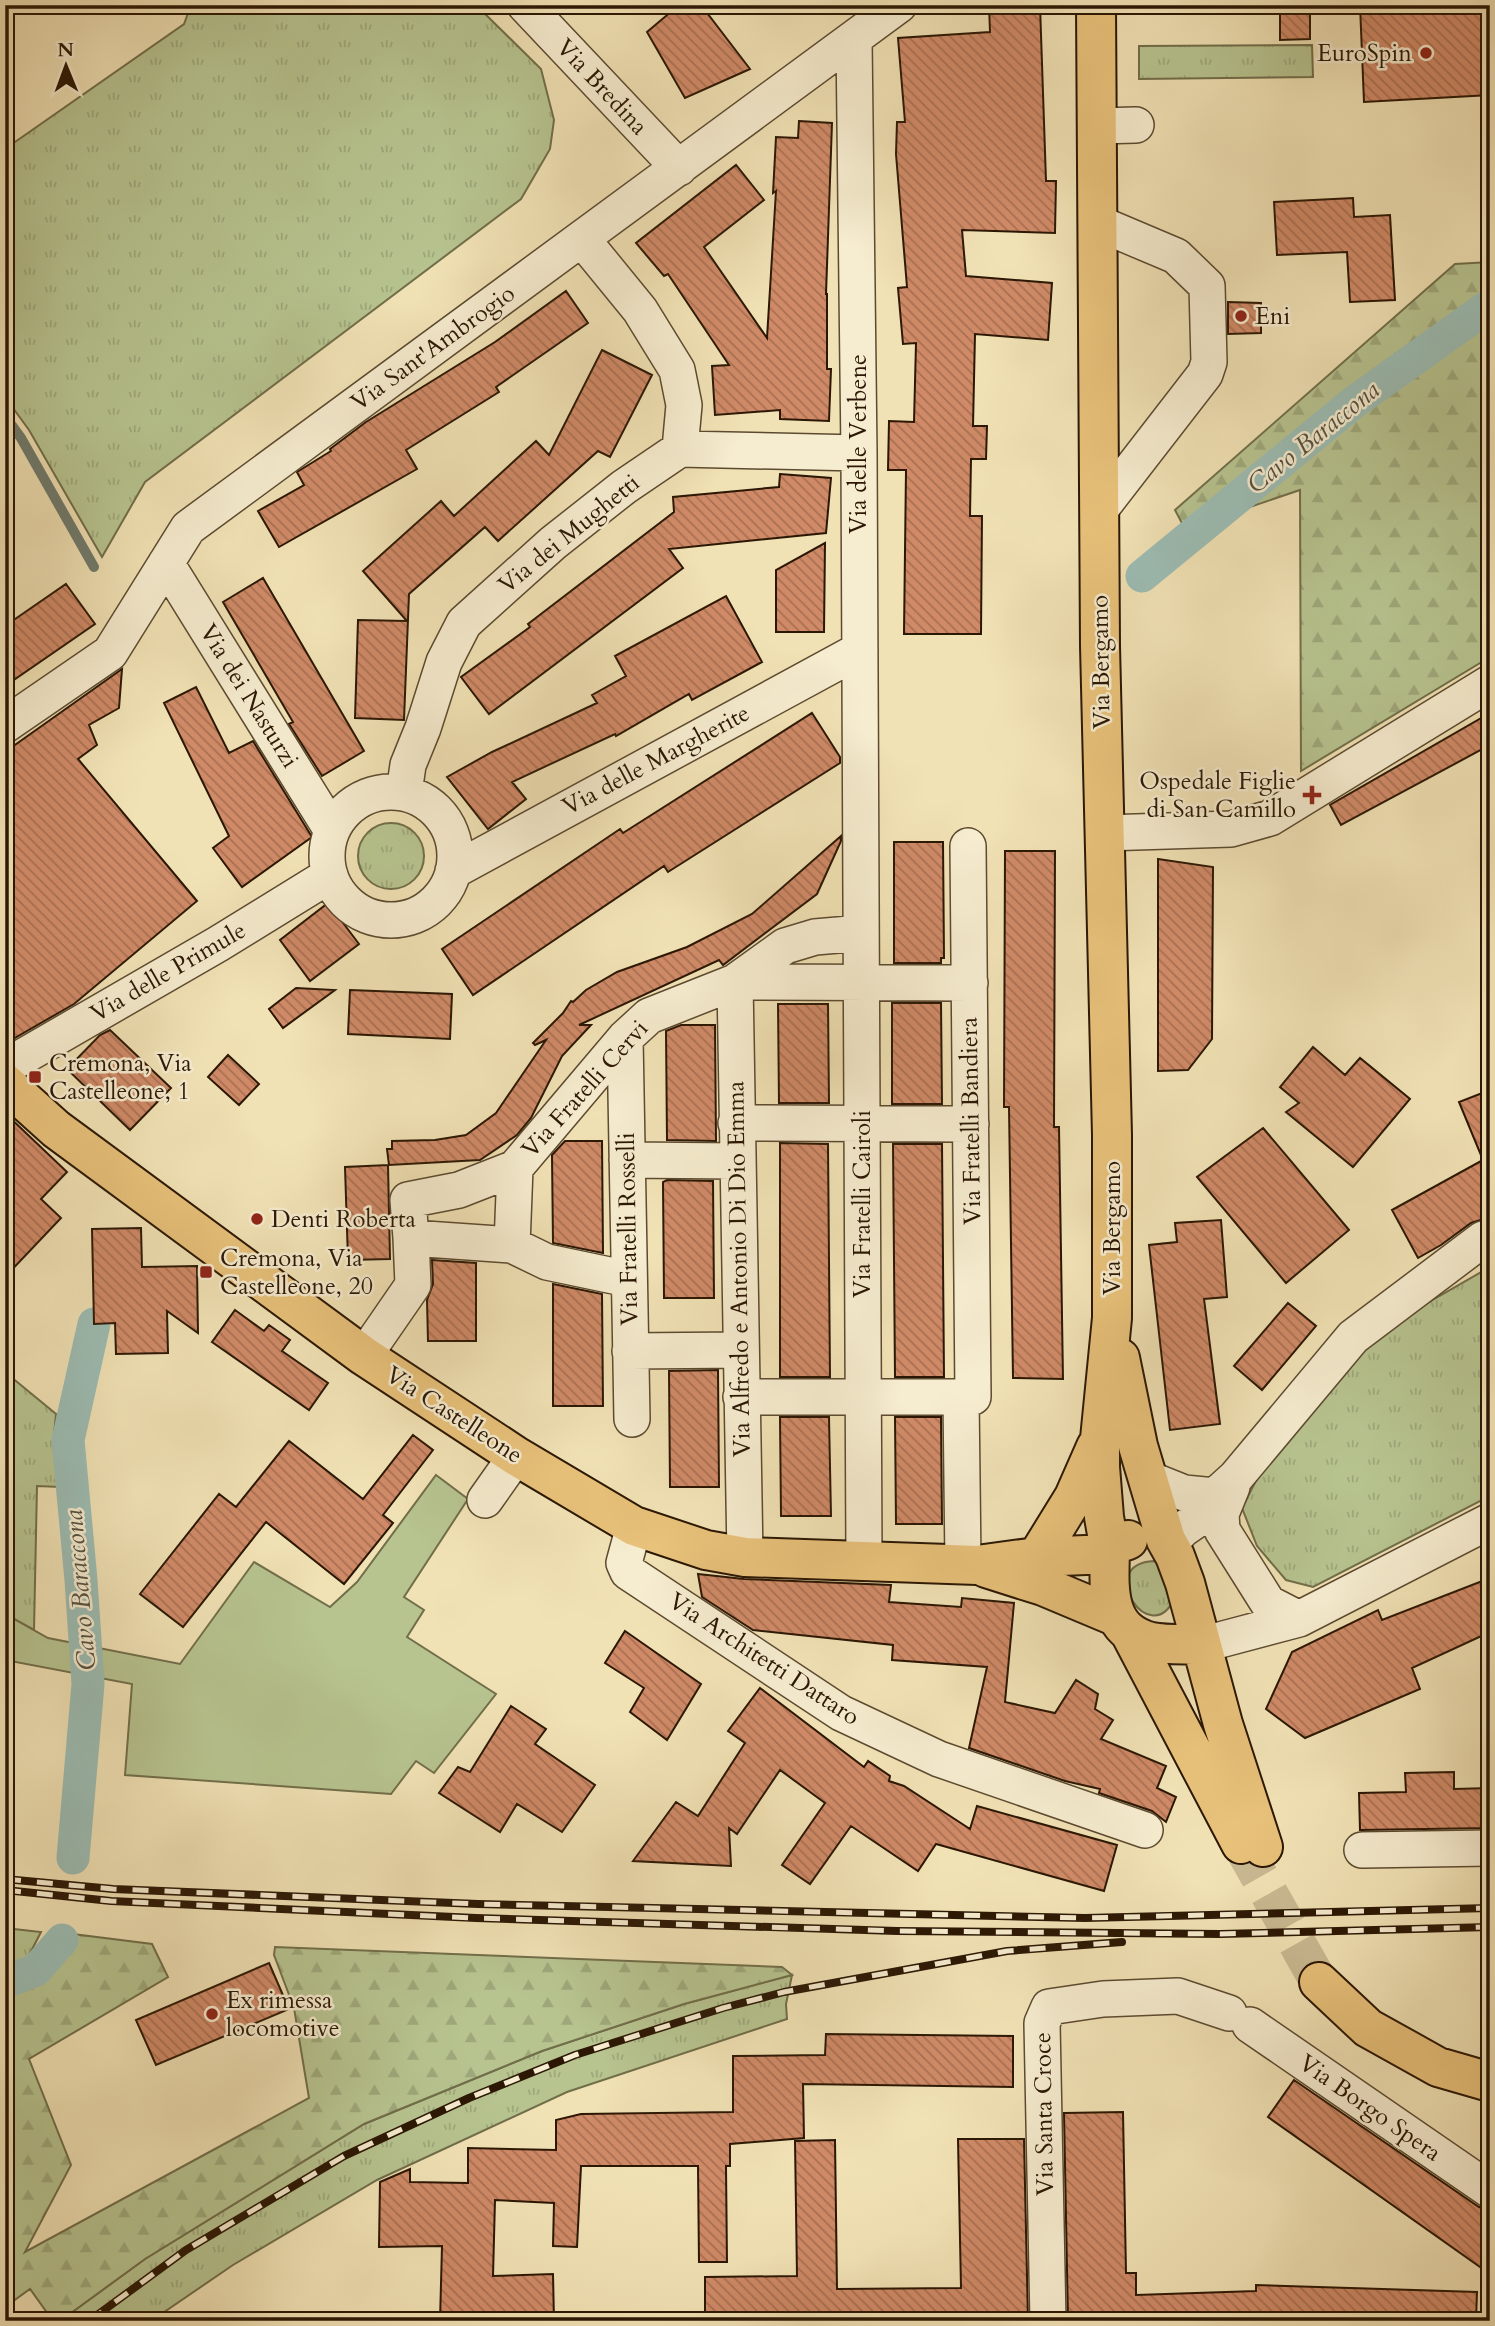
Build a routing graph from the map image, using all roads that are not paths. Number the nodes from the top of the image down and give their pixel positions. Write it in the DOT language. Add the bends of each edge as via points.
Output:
graph roads {
  1 [pos="525,5"];
  2 [pos="900,5"];
  3 [pos="1096,5"];
  4 [pos="854,40"];
  5 [pos="1136,125"];
  6 [pos="1097,126"];
  7 [pos="679,168"];
  8 [pos="1097,223"];
  9 [pos="582,239"];
  10 [pos="680,449"];
  11 [pos="859,453"];
  12 [pos="1099,511"];
  13 [pos="166,563"];
  14 [pos="860,650"];
  15 [pos="1490,683"];
  16 [pos="5,725"];
  17 [pos="404,793"];
  18 [pos="331,829"];
  19 [pos="1104,833"];
  20 [pos="968,846"];
  21 [pos="860,847"];
  22 [pos="453,871"];
  23 [pos="330,875"];
  24 [pos="861,933"];
  25 [pos="735,982"];
  26 [pos="861,982"];
  27 [pos="970,983"];
  28 [pos="625,1038"];
  29 [pos="5,1067"];
  30 [pos="5,1083"];
  31 [pos="736,1123"];
  32 [pos="862,1124"];
  33 [pos="971,1124"];
  34 [pos="627,1160"];
  35 [pos="737,1161"];
  36 [pos="515,1168"];
  37 [pos="1490,1237"];
  38 [pos="411,1238"];
  39 [pos="512,1245"];
  40 [pos="628,1279"];
  41 [pos="1112,1318"];
  42 [pos="741,1350"];
  43 [pos="630,1351"];
  44 [pos="365,1356"];
  45 [pos="863,1396"];
  46 [pos="741,1397"];
  47 [pos="967,1397"];
  48 [pos="632,1419"];
  49 [pos="1100,1439"];
  50 [pos="516,1457"];
  51 [pos="1149,1479"];
  52 [pos="1225,1487"];
  53 [pos="485,1500"];
  54 [pos="1490,1521"];
  55 [pos="634,1526"];
  56 [pos="1167,1542"];
  57 [pos="1110,1552"];
  58 [pos="745,1557"];
  59 [pos="1037,1557"];
  60 [pos="864,1561"];
  61 [pos="970,1564"];
  62 [pos="1190,1604"];
  63 [pos="1298,1619"];
  64 [pos="1127,1629"];
  65 [pos="1201,1645"];
  66 [pos="1145,1830"];
  67 [pos="1490,1848"];
  68 [pos="1362,1850"];
  69 [pos="1319,1982"];
  70 [pos="1240,2019"];
  71 [pos="1490,2082"];
  72 [pos="1490,2190"];
  73 [pos="1048,2321"];
  1 -- 7 [label="street, Via Bredina"];
  2 -- 4 [label="street, Via Sant'Ambrogio"];
  3 -- 6 [label="main road, Via Bergamo"];
  4 -- 7 [label="street, Via Sant'Ambrogio"];
  4 -- 11 [label="street, Via delle Verbene"];
  5 -- 6 [label="street"];
  6 -- 8 [label="main road, Via Bergamo"];
  7 -- 9 [label="street, Via Sant'Ambrogio"];
  8 -- 12 [label="main road, Via Bergamo"];
  8 -- 12 [label="street" via="1176,256 1207,286 1209,362 1205,374"];
  9 -- 10 [label="street" via="640,310 677,370 684,405"];
  9 -- 13 [label="street, Via Sant'Ambrogio" via="188,528"];
  10 -- 11 [label="street"];
  10 -- 17 [label="street, Via dei Mughetti" via="553,543 464,623 444,662 408,765"];
  11 -- 14 [label="street, Via delle Verbene"];
  12 -- 19 [label="main road, Via Bergamo"];
  13 -- 16 [label="street, Via Sant'Ambrogio" via="110,653"];
  13 -- 18 [label="street, Via dei Nasturzi"];
  14 -- 21 [label="street, Via delle Verbene"];
  14 -- 22 [label="street, Via delle Margherite"];
  15 -- 19 [label="street" via="1270,818 1231,829"];
  17 -- 18 [label="street" via="380,792 349,806"];
  17 -- 22 [label="street" via="430,805 449,827 456,855"];
  18 -- 23 [label="street" via="326,857"];
  19 -- 41 [label="main road, Via Bergamo"];
  20 -- 27 [label="street, Via Fratelli Bandiera"];
  21 -- 24 [label="street, Via Fratelli Cairoli"];
  22 -- 23 [label="street" via="450,883 432,906 406,919 384,921 351,908 332,885"];
  23 -- 29 [label="street, Via delle Primule"];
  24 -- 25 [label="street, Via Fratelli Cervi" via="815,937 785,946"];
  24 -- 26 [label="street, Via Fratelli Cairoli"];
  25 -- 26 [label="street, Via Fratelli Cervi"];
  25 -- 28 [label="street, Via Fratelli Cervi" via="649,1016"];
  25 -- 31 [label="street, Via Alfredo e Antonio Di Dio Emma"];
  26 -- 27 [label="street, Via Fratelli Cervi"];
  26 -- 32 [label="street, Via Fratelli Cairoli"];
  27 -- 33 [label="street, Via Fratelli Bandiera"];
  28 -- 34 [label="street, Via Fratelli Rosselli"];
  28 -- 36 [label="street, Via Fratelli Cervi"];
  30 -- 44 [label="main road, Via Castelleone" via="56,1129"];
  31 -- 32 [label="street"];
  31 -- 35 [label="street, Via Alfredo e Antonio Di Dio Emma"];
  32 -- 33 [label="street"];
  32 -- 45 [label="street, Via Fratelli Cairoli"];
  33 -- 47 [label="street, Via Fratelli Bandiera"];
  34 -- 35 [label="street"];
  34 -- 40 [label="street, Via Fratelli Rosselli"];
  35 -- 42 [label="street, Via Alfredo e Antonio Di Dio Emma"];
  36 -- 38 [label="street, Via Fratelli Cervi" via="459,1190 408,1200"];
  36 -- 39 [label="street, Via Fratelli Cervi"];
  37 -- 52 [label="street" via="1353,1337"];
  38 -- 39 [label="street"];
  38 -- 44 [label="street, Via Fratelli Cervi" via="413,1285"];
  39 -- 40 [label="street" via="547,1262"];
  40 -- 43 [label="street, Via Fratelli Rosselli"];
  41 -- 49 [label="main road, Via Bergamo"];
  41 -- 51 [label="main road, Via Bergamo"];
  42 -- 43 [label="street"];
  42 -- 46 [label="street, Via Alfredo e Antonio Di Dio Emma"];
  43 -- 48 [label="street, Via Fratelli Rosselli"];
  44 -- 50 [label="main road, Via Castelleone"];
  45 -- 46 [label="street"];
  45 -- 47 [label="street"];
  45 -- 60 [label="street, Via Fratelli Cairoli"];
  46 -- 58 [label="street, Via Alfredo e Antonio Di Dio Emma"];
  47 -- 61 [label="street, Via Fratelli Bandiera"];
  49 -- 57 [label="main road, Via Bergamo"];
  49 -- 59 [label="main road, Via Bergamo" via="1074,1497"];
  50 -- 53 [label="street"];
  50 -- 55 [label="main road, Via Castelleone"];
  51 -- 52 [label="street" via="1184,1493"];
  51 -- 56 [label="main road, Via Bergamo"];
  52 -- 56 [label="street" via="1205,1514"];
  52 -- 63 [label="street" via="1222,1530 1268,1603"];
  54 -- 63 [label="street"];
  55 -- 58 [label="main road, Via Castelleone" via="706,1550"];
  55 -- 66 [label="street, Via Architetti Dattaro" via="624,1563 628,1572 841,1713 939,1759"];
  56 -- 57 [label="main road" via="1138,1537 1119,1543"];
  56 -- 62 [label="main road" via="1181,1569"];
  57 -- 59 [label="main road, Via Castelleone"];
  57 -- 64 [label="main road" via="1110,1586"];
  58 -- 60 [label="main road, Via Castelleone"];
  59 -- 61 [label="main road, Via Castelleone"];
  60 -- 61 [label="main road, Via Castelleone"];
  61 -- 64 [label="main road, Via Castelleone" via="1043,1586"];
  62 -- 64 [label="main road" via="1148,1633"];
  62 -- 65 [label="main road"];
  63 -- 65 [label="street"];
  64 -- 65 [label="main road, Via Castelleone" via="1153,1642"];
  64 -- 65 [label="main road" via="1252,1846"];
  67 -- 68 [label="street"];
  69 -- 71 [label="main road" via="1368,2028 1438,2067"];
  70 -- 72 [label="street, Via Borgo Spera"];
  70 -- 73 [label="street, Via Santa Croce" via="1178,1996 1049,2007 1042,2023"];
}
